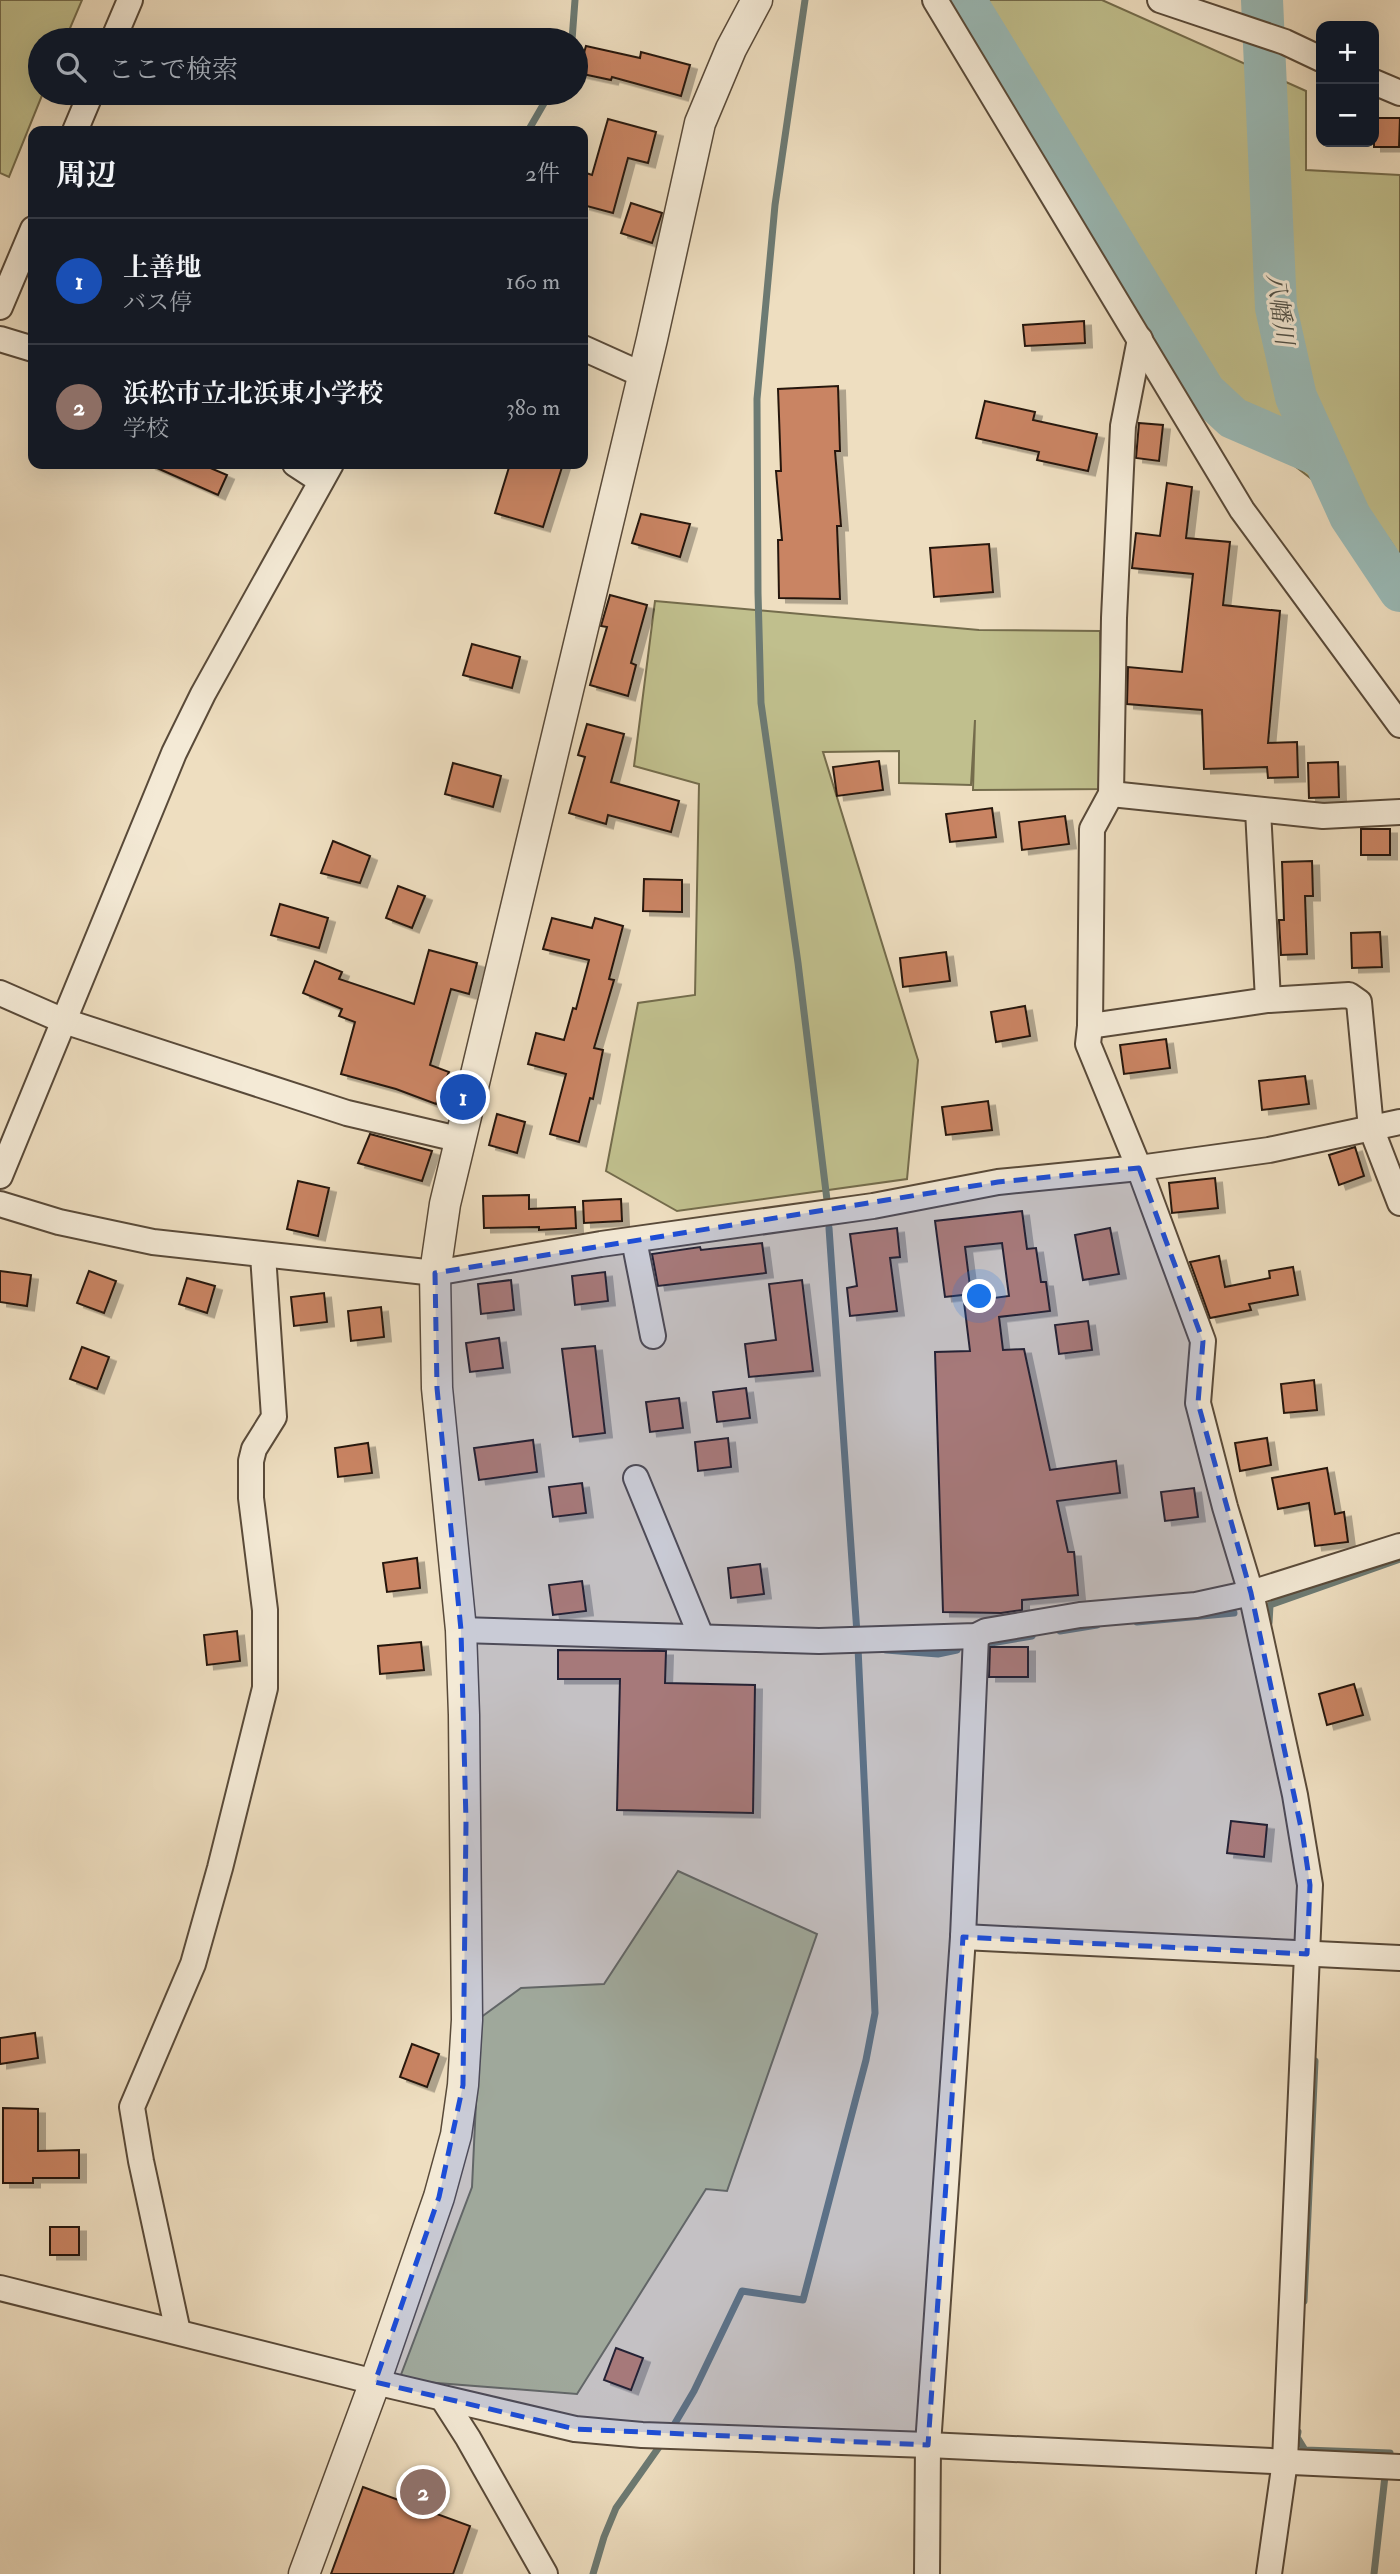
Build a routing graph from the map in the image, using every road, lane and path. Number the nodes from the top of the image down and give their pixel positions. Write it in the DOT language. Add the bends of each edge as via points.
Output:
graph roads {
  1 [pos="130,0"];
  2 [pos="935,0"];
  3 [pos="1160,0"];
  4 [pos="748,6"];
  5 [pos="118,28"];
  6 [pos="1316,57"];
  7 [pos="1379,84"];
  8 [pos="1400,93"];
  9 [pos="86,105"];
  10 [pos="77,126"];
  11 [pos="28,241"];
  12 [pos="0,307"];
  13 [pos="0,339"];
  14 [pos="1140,339"];
  15 [pos="28,347"];
  16 [pos="588,350"];
  17 [pos="643,375"];
  18 [pos="326,473"];
  19 [pos="1400,725"];
  20 [pos="1111,794"];
  21 [pos="1258,810"];
  22 [pos="1400,812"];
  23 [pos="0,993"];
  24 [pos="1268,1000"];
  25 [pos="64,1021"];
  26 [pos="1090,1026"];
  27 [pos="1400,1122"];
  28 [pos="1371,1128"];
  29 [pos="462,1140"];
  30 [pos="1139,1168"];
  31 [pos="0,1176"];
  32 [pos="1400,1203"];
  33 [pos="0,1204"];
  34 [pos="634,1240"];
  35 [pos="263,1255"];
  36 [pos="435,1273"];
  37 [pos="653,1336"];
  38 [pos="635,1478"];
  39 [pos="1400,1546"];
  40 [pos="1251,1593"];
  41 [pos="461,1630"];
  42 [pos="701,1636"];
  43 [pos="976,1636"];
  44 [pos="963,1937"];
  45 [pos="1307,1954"];
  46 [pos="1400,1958"];
  47 [pos="0,2288"];
  48 [pos="178,2332"];
  49 [pos="375,2382"];
  50 [pos="443,2399"];
  51 [pos="928,2445"];
  52 [pos="1285,2461"];
  53 [pos="1400,2468"];
  54 [pos="304,2574"];
  55 [pos="545,2574"];
  56 [pos="926,2574"];
  57 [pos="1269,2574"];
  1 -- 5 [label="street"];
  2 -- 14 [label="street"];
  3 -- 6 [label="street"];
  4 -- 17 [label="street" via="700,123"];
  7 -- 8 [label="street"];
  9 -- 10 [label="street"];
  11 -- 12 [label="street"];
  13 -- 15 [label="street"];
  14 -- 19 [label="street" via="1242,510"];
  14 -- 20 [label="street" via="1123,426"];
  16 -- 17 [label="street"];
  17 -- 29 [label="street"];
  18 -- 25 [label="street" via="174,753"];
  20 -- 21 [label="street"];
  20 -- 26 [label="street" via="1092,829"];
  21 -- 22 [label="street" via="1323,816"];
  21 -- 24 [label="street"];
  23 -- 25 [label="street"];
  24 -- 26 [label="street"];
  24 -- 28 [label="street" via="1349,995 1359,1002"];
  25 -- 29 [label="street" via="347,1113"];
  25 -- 31 [label="street"];
  26 -- 30 [label="street" via="1088,1044"];
  27 -- 28 [label="street"];
  28 -- 30 [label="street" via="1269,1150"];
  28 -- 32 [label="street"];
  29 -- 36 [label="street" via="445,1205"];
  30 -- 34 [label="street" via="998,1182 873,1206"];
  30 -- 40 [label="street" via="1203,1341 1198,1403"];
  33 -- 35 [label="street" via="153,1242"];
  34 -- 36 [label="street"];
  34 -- 37 [label="street"];
  35 -- 36 [label="street"];
  35 -- 48 [label="street" via="274,1417 254,1449 251,1498 265,1610 265,1688 192,1964 132,2107"];
  36 -- 41 [label="street" via="437,1388"];
  38 -- 42 [label="street"];
  39 -- 40 [label="street"];
  40 -- 43 [label="street" via="1196,1605 1080,1615"];
  40 -- 45 [label="street" via="1303,1837 1310,1885"];
  41 -- 42 [label="street"];
  41 -- 49 [label="street" via="467,2020 463,2085 456,2135 439,2197"];
  42 -- 43 [label="street" via="856,1640"];
  43 -- 44 [label="street"];
  44 -- 45 [label="street"];
  44 -- 51 [label="street"];
  45 -- 46 [label="street"];
  45 -- 52 [label="street"];
  47 -- 48 [label="street"];
  48 -- 49 [label="street"];
  49 -- 50 [label="street"];
  49 -- 54 [label="street"];
  50 -- 51 [label="street" via="575,2429"];
  50 -- 55 [label="street"];
  51 -- 52 [label="street"];
  51 -- 56 [label="street"];
  52 -- 53 [label="street"];
  52 -- 57 [label="street"];
}
